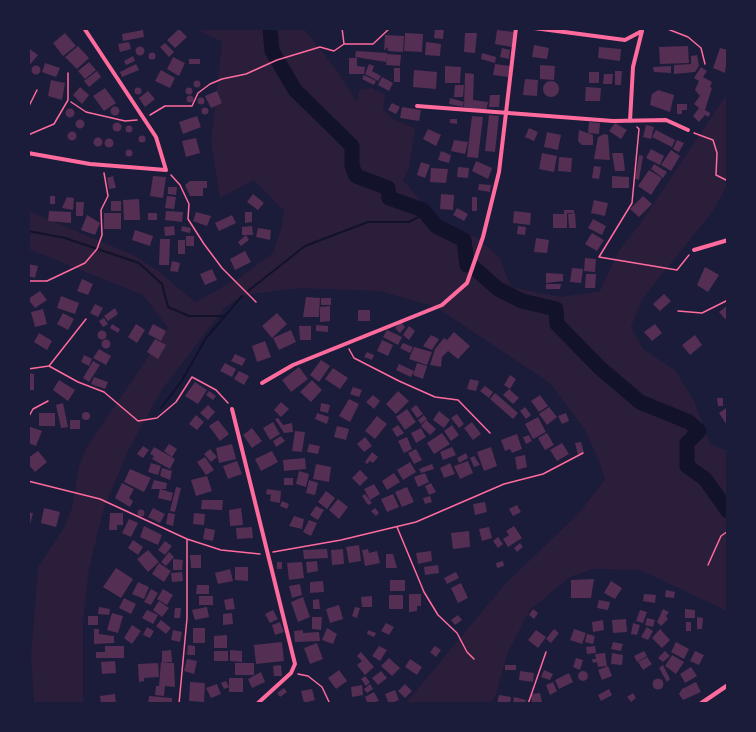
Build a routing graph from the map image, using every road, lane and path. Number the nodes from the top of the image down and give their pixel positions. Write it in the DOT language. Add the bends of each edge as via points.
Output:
graph roads {
  1 [pos="84,28"];
  2 [pos="342,28"];
  3 [pos="390,28"];
  4 [pos="516,28"];
  5 [pos="534,28"];
  6 [pos="665,28"];
  7 [pos="642,30"];
  8 [pos="344,44"];
  9 [pos="705,64"];
  10 [pos="68,73"];
  11 [pos="37,90"];
  12 [pos="68,100"];
  13 [pos="417,106"];
  14 [pos="28,108"];
  15 [pos="507,112"];
  16 [pos="144,119"];
  17 [pos="630,121"];
  18 [pos="688,130"];
  19 [pos="28,135"];
  20 [pos="28,153"];
  21 [pos="103,165"];
  22 [pos="166,171"];
  23 [pos="728,182"];
  24 [pos="728,240"];
  25 [pos="694,250"];
  26 [pos="28,281"];
  27 [pos="728,300"];
  28 [pos="256,302"];
  29 [pos="678,311"];
  30 [pos="86,319"];
  31 [pos="345,343"];
  32 [pos="50,366"];
  33 [pos="28,369"];
  34 [pos="262,383"];
  35 [pos="48,401"];
  36 [pos="232,409"];
  37 [pos="28,418"];
  38 [pos="490,433"];
  39 [pos="583,453"];
  40 [pos="28,481"];
  41 [pos="396,526"];
  42 [pos="728,531"];
  43 [pos="187,539"];
  44 [pos="268,554"];
  45 [pos="708,564"];
  46 [pos="546,652"];
  47 [pos="474,659"];
  48 [pos="291,673"];
  49 [pos="728,685"];
  50 [pos="178,704"];
  51 [pos="257,704"];
  52 [pos="330,704"];
  53 [pos="528,704"];
  54 [pos="700,704"];
  1 -- 16 [label="street"];
  2 -- 8 [label="path"];
  3 -- 8 [label="path" via="373,44"];
  4 -- 15 [label="street"];
  5 -- 7 [label="street" via="625,40"];
  6 -- 9 [label="path" via="688,37 701,48"];
  7 -- 17 [label="street" via="633,67"];
  8 -- 16 [label="path" via="334,51 320,47 307,50 246,74 222,79 198,93 192,106 165,106"];
  10 -- 12 [label="lane"];
  11 -- 14 [label="lane"];
  12 -- 16 [label="path" via="86,112 125,121"];
  12 -- 19 [label="lane" via="54,124"];
  13 -- 15 [label="street"];
  15 -- 17 [label="street"];
  15 -- 31 [label="street" via="499,172 467,282 442,305"];
  16 -- 22 [label="street" via="156,138"];
  17 -- 18 [label="street" via="666,120"];
  17 -- 25 [label="path" via="639,129 632,203 600,257 677,270"];
  18 -- 23 [label="path" via="712,141 717,153 716,175"];
  20 -- 21 [label="street"];
  21 -- 22 [label="street"];
  21 -- 26 [label="path" via="108,196 101,210 102,235 97,249 85,263 47,281"];
  22 -- 28 [label="path" via="180,184 189,204 188,219 204,244"];
  24 -- 25 [label="street"];
  27 -- 29 [label="path" via="702,314"];
  30 -- 32 [label="path"];
  31 -- 34 [label="street" via="293,364"];
  31 -- 38 [label="path" via="354,358 399,381 435,397 458,400"];
  32 -- 33 [label="path"];
  32 -- 36 [label="path" via="104,392 138,421 157,418 176,402 192,377 216,390"];
  35 -- 37 [label="path" via="33,409"];
  36 -- 44 [label="street"];
  39 -- 41 [label="path" via="543,474 504,484 416,522"];
  40 -- 43 [label="path" via="100,499"];
  41 -- 44 [label="path"];
  41 -- 47 [label="path" via="424,592"];
  42 -- 45 [label="path"];
  43 -- 44 [label="path" via="221,550"];
  43 -- 50 [label="path" via="187,618"];
  44 -- 48 [label="street" via="295,664"];
  46 -- 53 [label="path"];
  48 -- 51 [label="street"];
  48 -- 52 [label="path" via="308,676 322,687"];
  49 -- 54 [label="street"];
}
